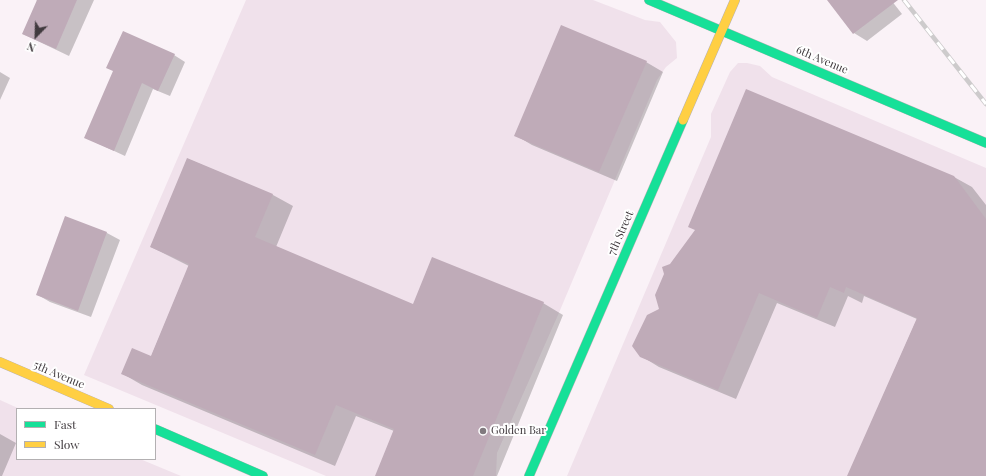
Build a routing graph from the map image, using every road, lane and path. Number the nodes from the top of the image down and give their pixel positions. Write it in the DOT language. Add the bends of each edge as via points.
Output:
graph roads {
  1 [pos="649,0"];
  2 [pos="735,0"];
  3 [pos="723,31"];
  4 [pos="986,143"];
  5 [pos="0,362"];
  6 [pos="107,408"];
  7 [pos="156,429"];
  8 [pos="263,476"];
  9 [pos="529,476"];
  1 -- 3 [label="street, 6th Avenue"];
  2 -- 3 [label="street, 7th Street"];
  3 -- 4 [label="street, 6th Avenue"];
  3 -- 9 [label="street, 7th Street"];
  5 -- 6 [label="street, 5th Avenue"];
  7 -- 8 [label="street"];
}
